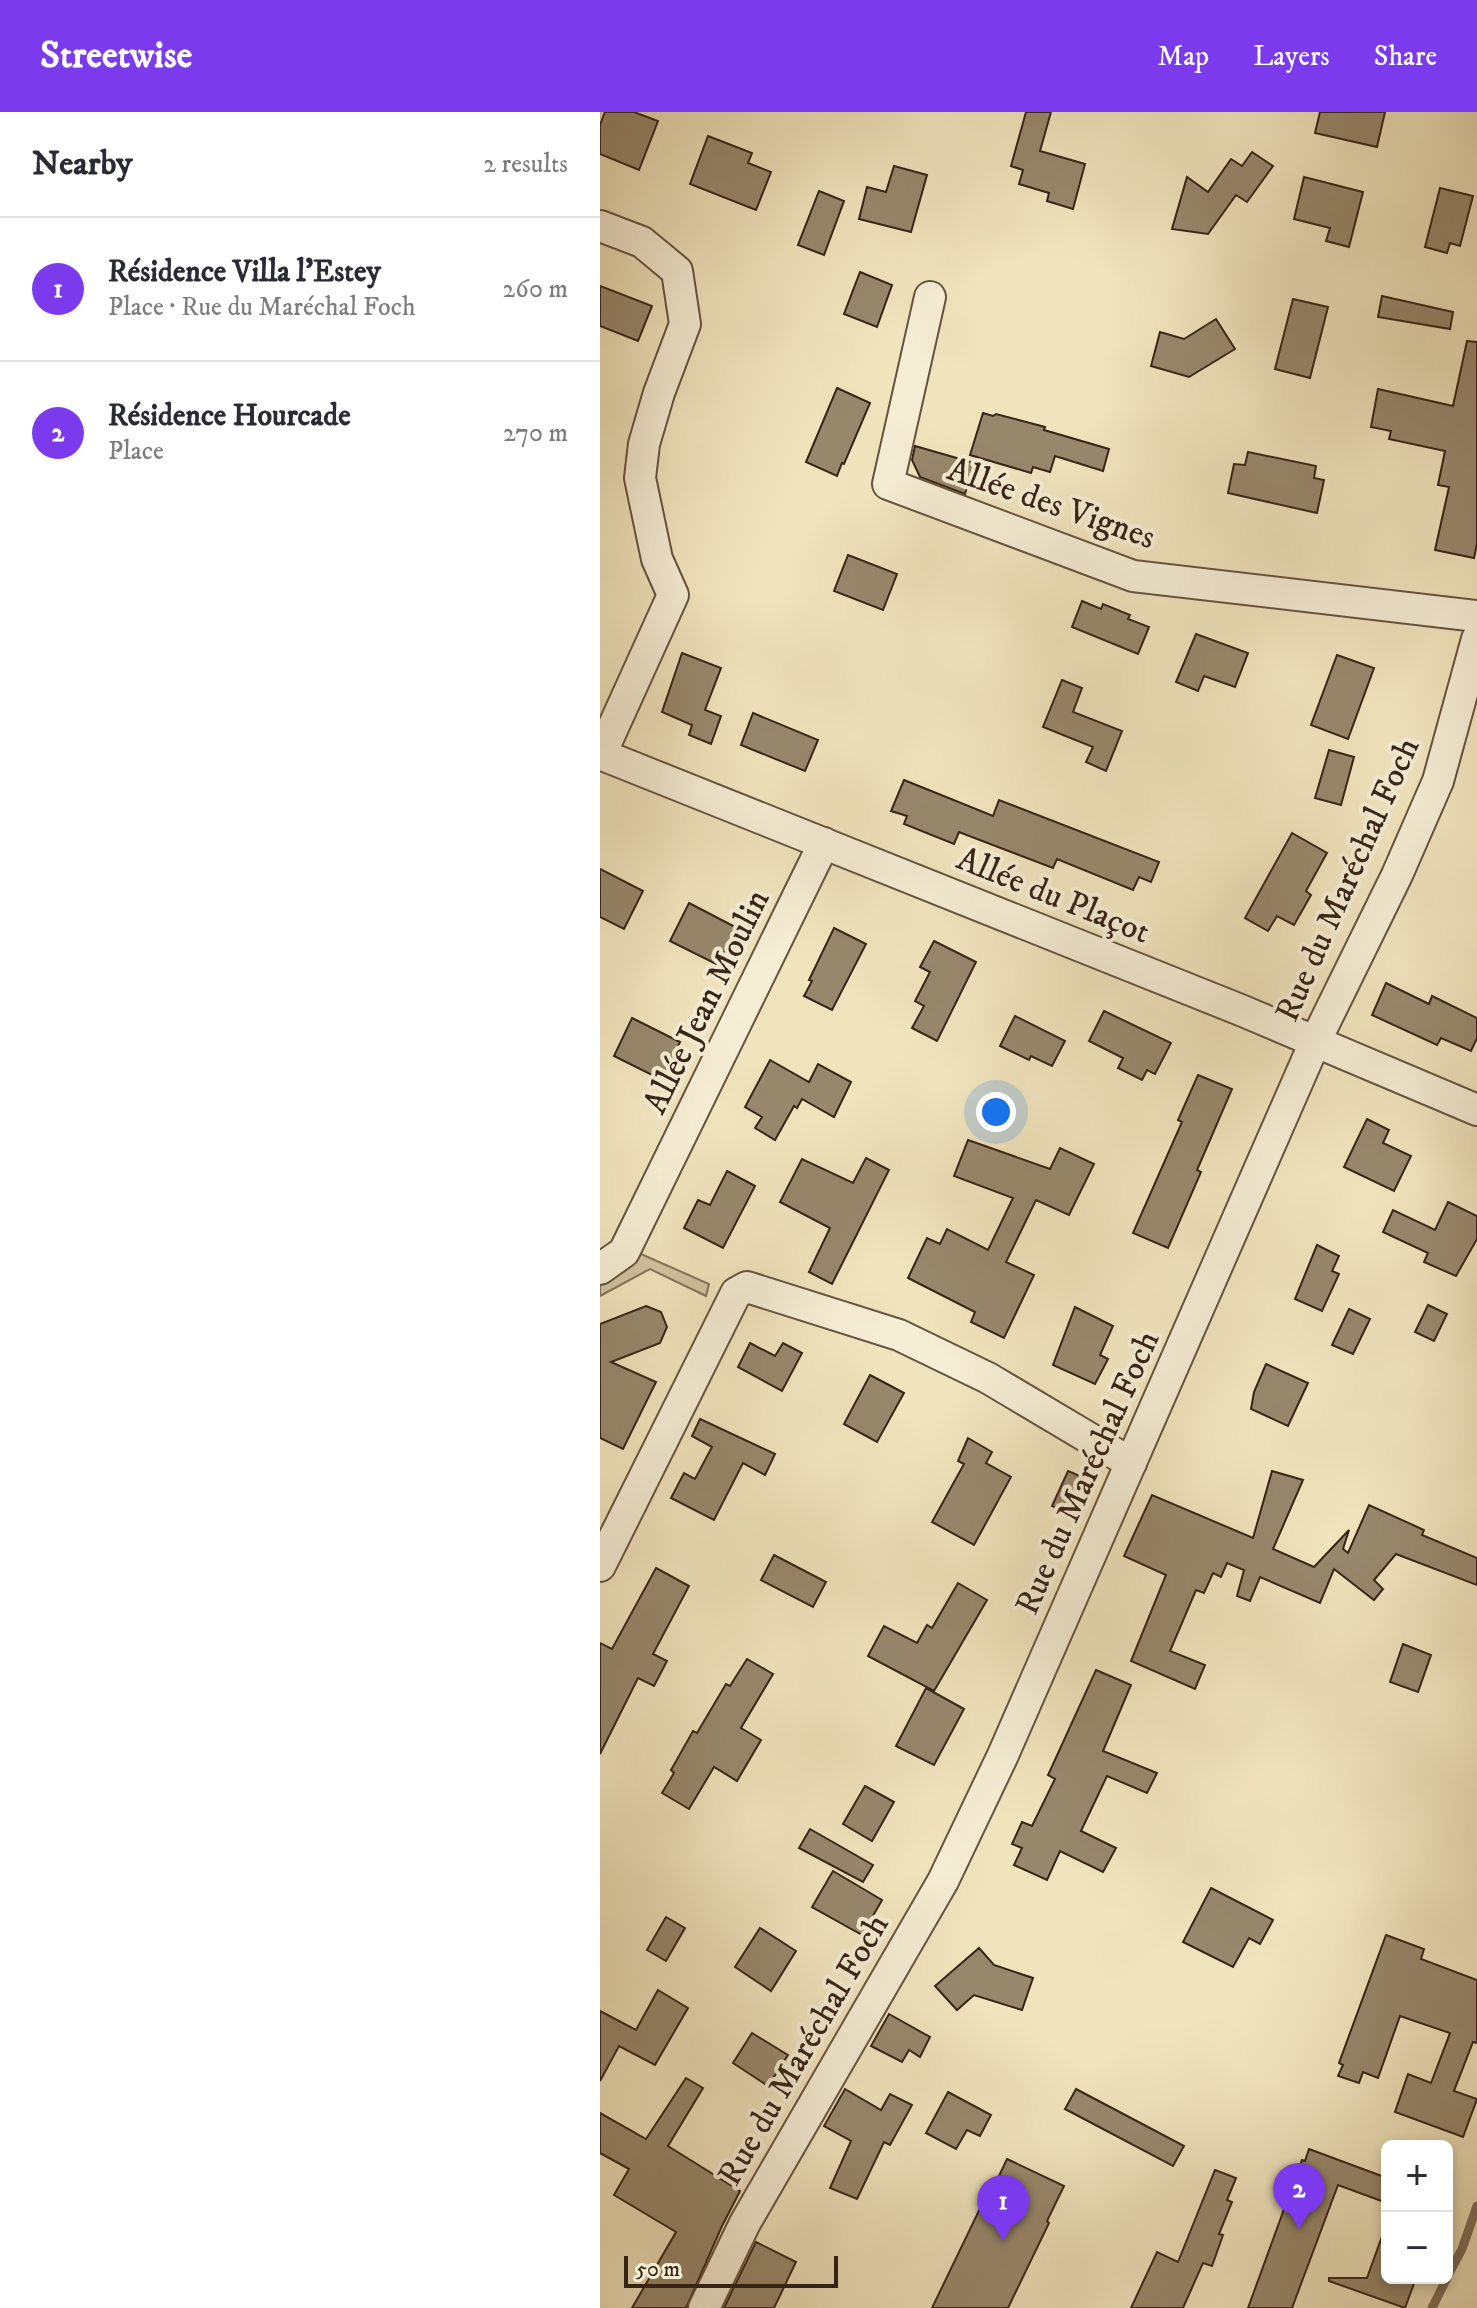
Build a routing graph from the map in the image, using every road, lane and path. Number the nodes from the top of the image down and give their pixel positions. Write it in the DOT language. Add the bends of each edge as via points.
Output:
graph roads {
  1 [pos="600,226"];
  2 [pos="930,297"];
  3 [pos="1477,616"];
  4 [pos="1477,639"];
  5 [pos="600,754"];
  6 [pos="824,843"];
  7 [pos="1315,1042"];
  8 [pos="1477,1110"];
  9 [pos="600,1269"];
  10 [pos="1131,1463"];
  11 [pos="600,1566"];
  12 [pos="704,2308"];
  1 -- 5 [label="street" via="642,242 677,271 685,324 644,444 640,478 657,559 673,595"];
  2 -- 3 [label="street, Allée des Vignes" via="888,484 1133,576"];
  4 -- 7 [label="street, Rue du Maréchal Foch" via="1438,781"];
  5 -- 6 [label="street, Allée du Plaçot"];
  6 -- 7 [label="street, Allée du Plaçot"];
  6 -- 9 [label="street, Allée Jean Moulin" via="624,1252"];
  7 -- 8 [label="street, Allée du Plaçot"];
  7 -- 10 [label="street, Rue du Maréchal Foch"];
  10 -- 11 [label="street" via="988,1378 899,1335 747,1287 736,1293"];
  10 -- 12 [label="street, Rue du Maréchal Foch" via="943,1881 745,2223"];
}
